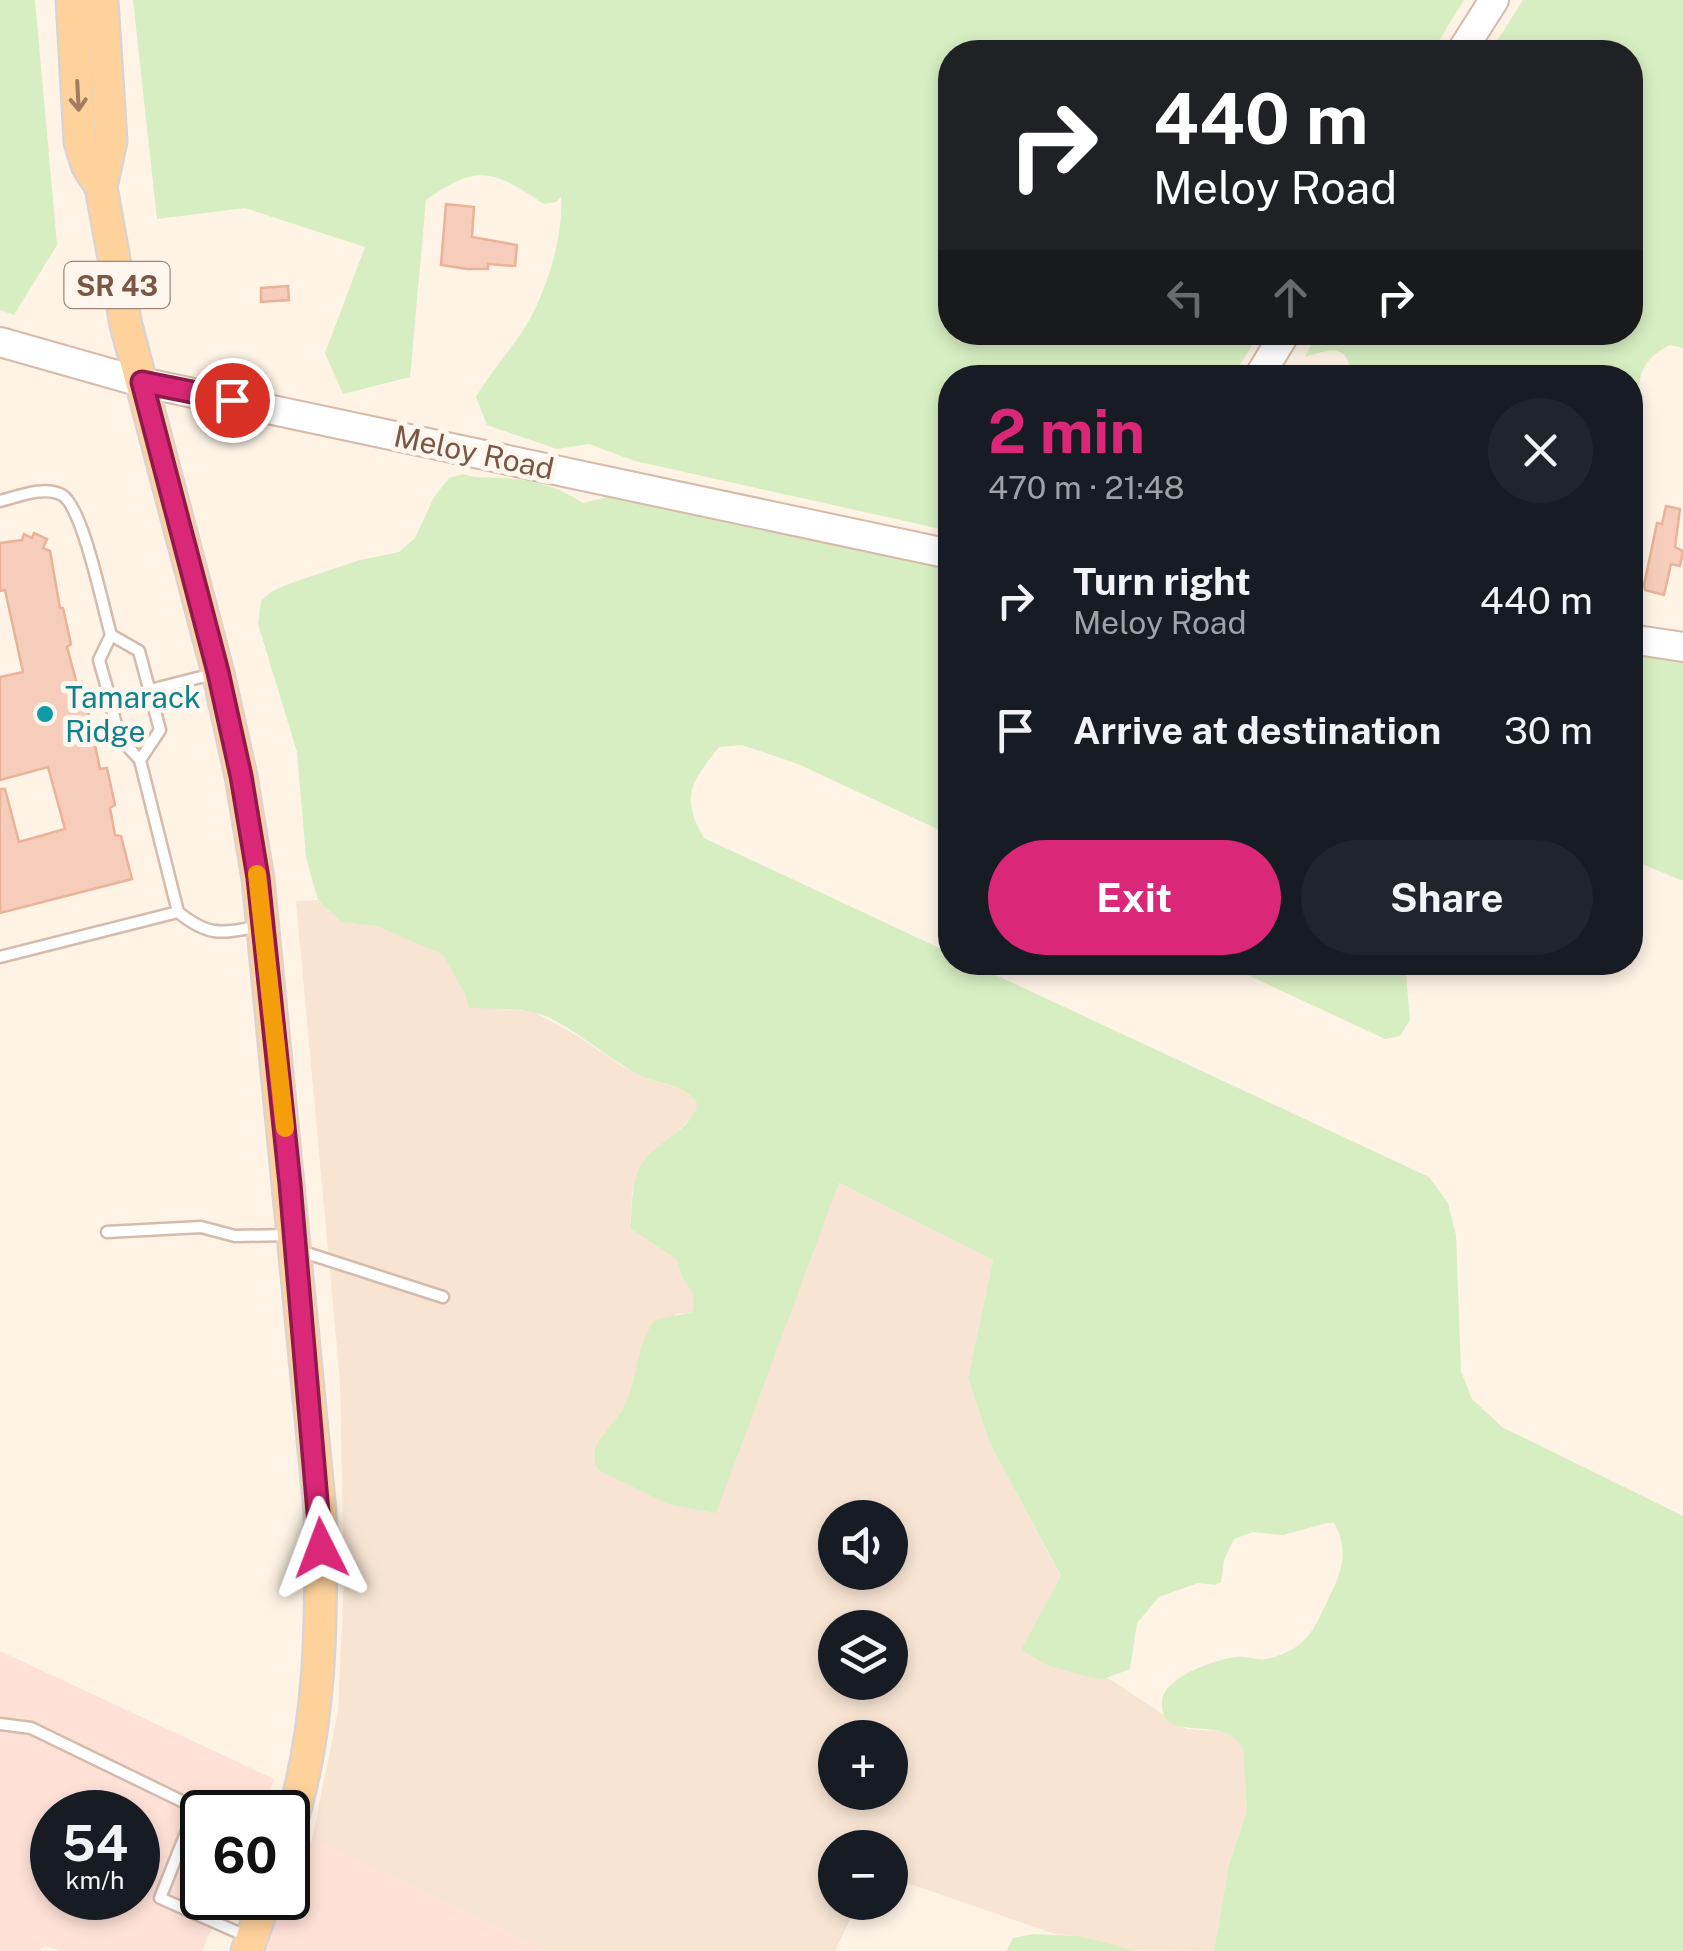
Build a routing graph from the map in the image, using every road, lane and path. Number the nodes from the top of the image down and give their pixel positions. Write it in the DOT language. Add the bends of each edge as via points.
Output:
graph roads {
  1 [pos="72,0"];
  2 [pos="102,0"];
  3 [pos="1494,0"];
  4 [pos="1469,40"];
  5 [pos="101,187"];
  6 [pos="0,342"];
  7 [pos="142,382"];
  8 [pos="0,501"];
  9 [pos="938,551"];
  10 [pos="111,635"];
  11 [pos="1643,641"];
  12 [pos="1683,646"];
  13 [pos="218,672"];
  14 [pos="106,688"];
  15 [pos="150,690"];
  16 [pos="113,712"];
  17 [pos="140,760"];
  18 [pos="178,912"];
  19 [pos="263,926"];
  20 [pos="0,957"];
  21 [pos="106,1232"];
  22 [pos="295,1242"];
  23 [pos="443,1298"];
  24 [pos="0,1724"];
  25 [pos="299,1790"];
  26 [pos="180,1800"];
  27 [pos="180,1848"];
  28 [pos="180,1909"];
  29 [pos="202,1920"];
  30 [pos="258,1920"];
  31 [pos="249,1945"];
  1 -- 5 [label="main road, SR 43, one-way" via="80,142"];
  2 -- 5 [label="main road, SR 43" via="111,141"];
  3 -- 4 [label="street"];
  5 -- 7 [label="main road, SR 43"];
  6 -- 7 [label="street, Meloy Road"];
  7 -- 9 [label="street, Meloy Road"];
  7 -- 13 [label="main road, SR 43"];
  8 -- 10 [label="lane" via="41,491 62,495 77,513"];
  10 -- 14 [label="lane" via="99,660"];
  10 -- 15 [label="lane" via="140,651"];
  11 -- 12 [label="street"];
  13 -- 15 [label="lane"];
  13 -- 19 [label="main road, SR 43"];
  15 -- 17 [label="lane" via="160,730"];
  16 -- 17 [label="lane" via="120,738"];
  17 -- 18 [label="lane"];
  18 -- 19 [label="lane" via="198,929 218,934"];
  18 -- 20 [label="lane"];
  19 -- 22 [label="main road, SR 43"];
  21 -- 22 [label="lane" via="201,1227"];
  22 -- 23 [label="lane"];
  22 -- 25 [label="main road, SR 43" via="322,1586 316,1705"];
  24 -- 26 [label="lane" via="31,1728"];
  27 -- 28 [label="lane" via="160,1898"];
  29 -- 31 [label="lane"];
  30 -- 31 [label="main road"];
}
